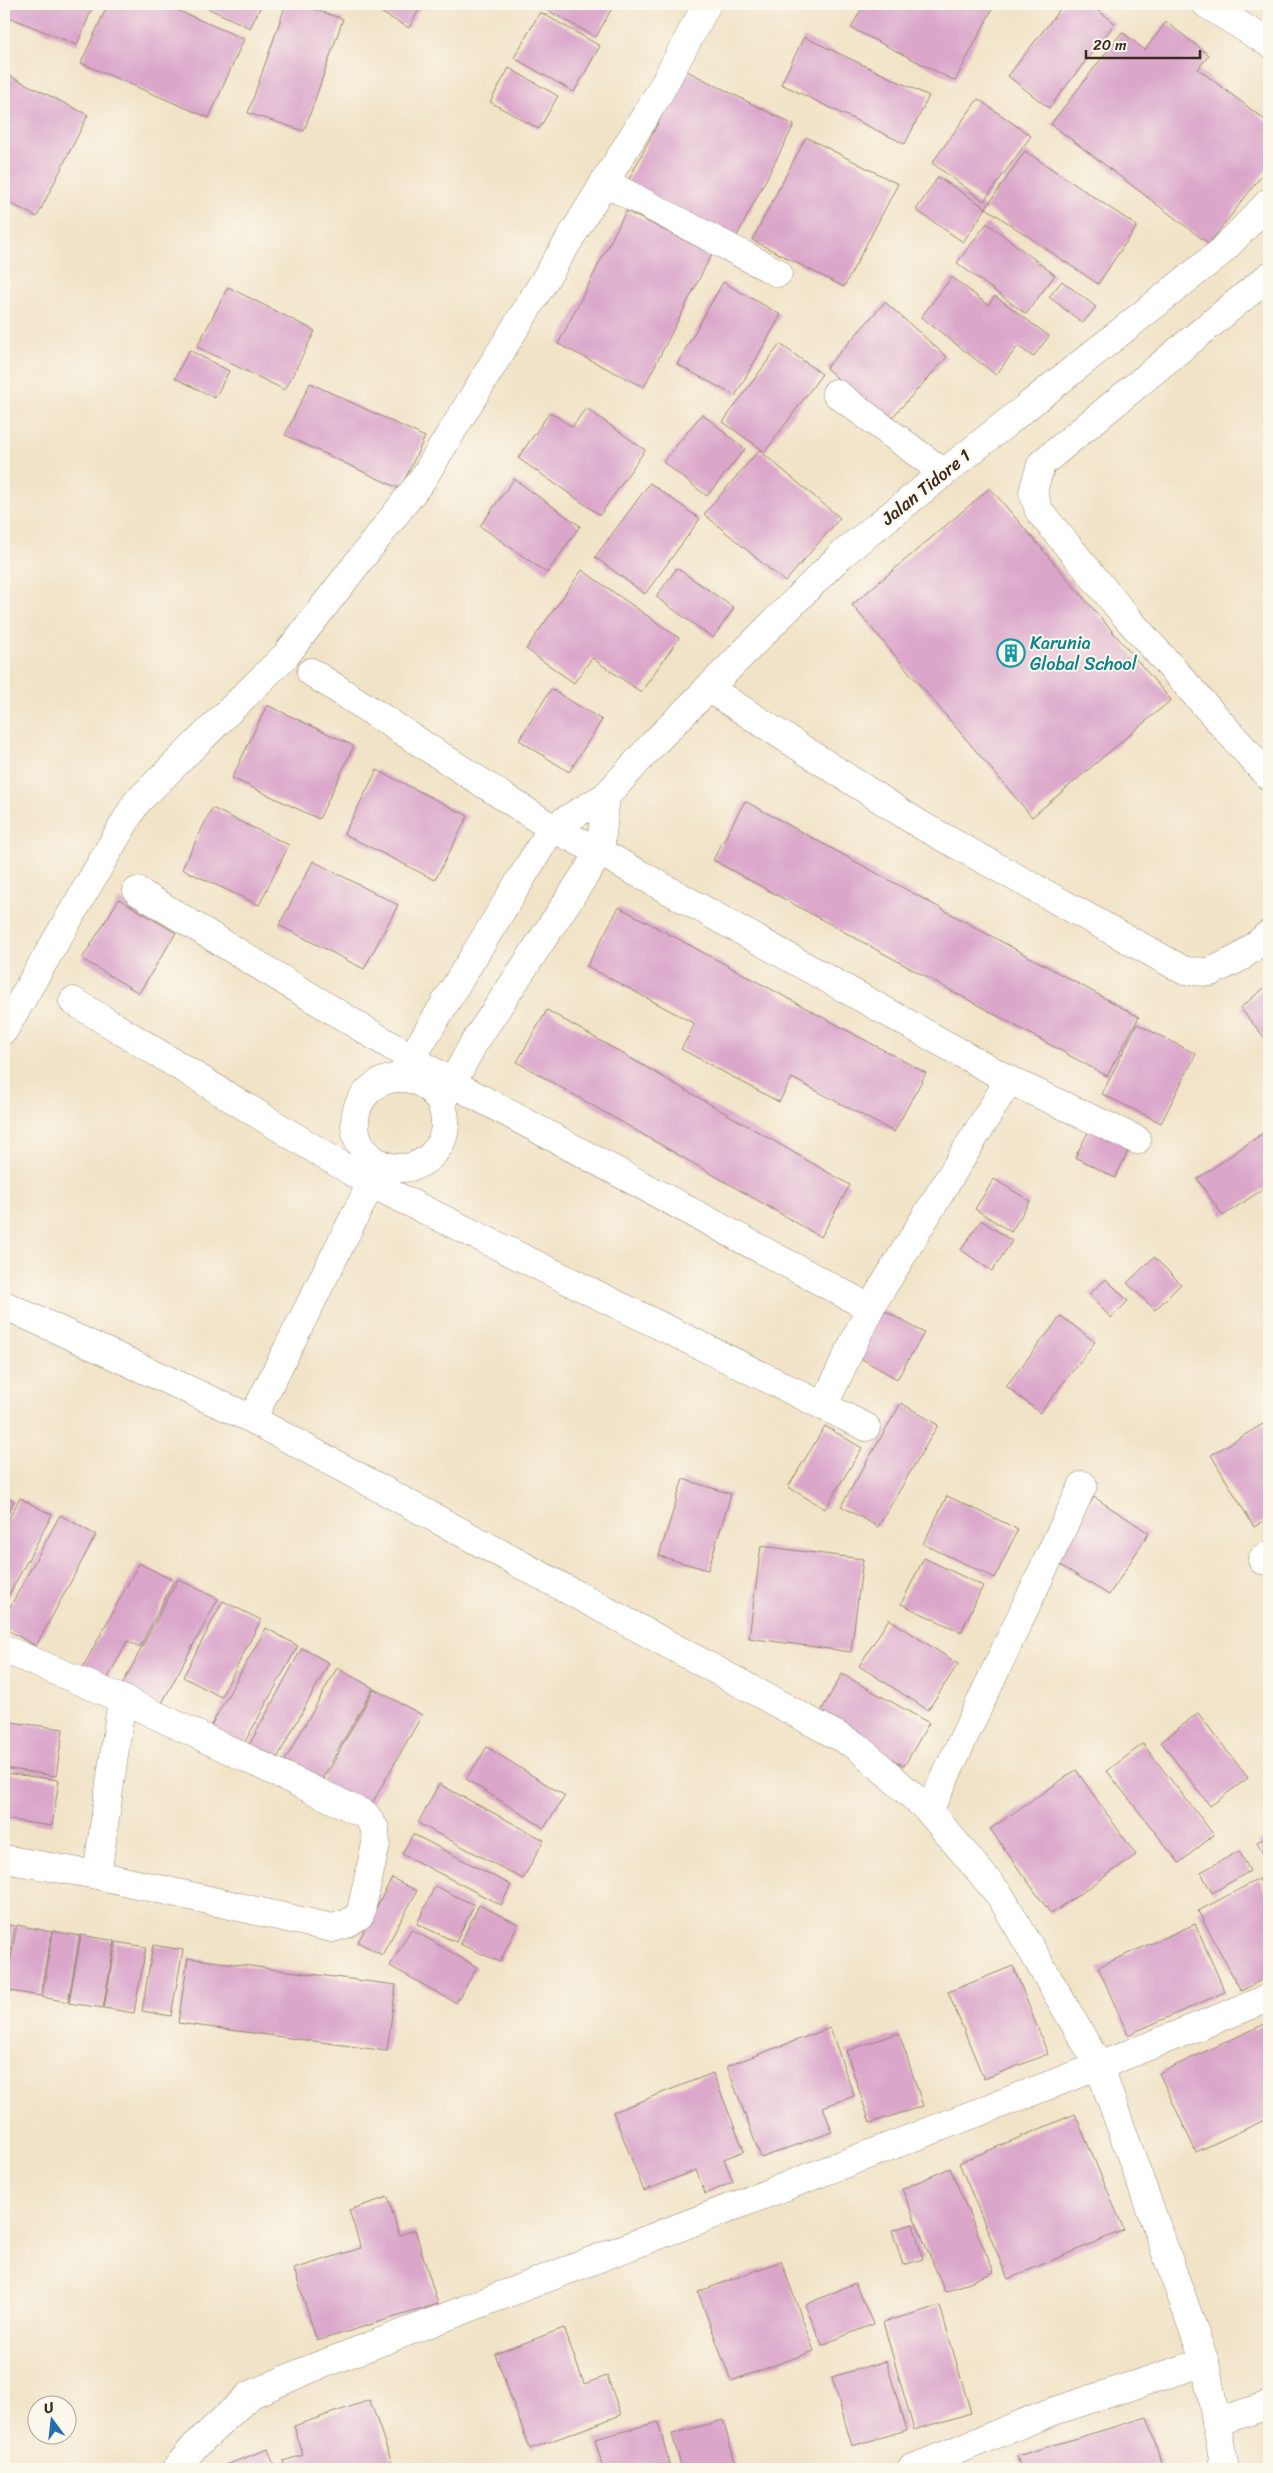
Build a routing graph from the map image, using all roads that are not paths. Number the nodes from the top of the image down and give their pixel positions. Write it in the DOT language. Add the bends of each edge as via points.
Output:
graph roads {
  1 [pos="707,4"];
  2 [pos="1206,4"];
  3 [pos="1269,43"];
  4 [pos="604,182"];
  5 [pos="1269,202"];
  6 [pos="778,273"];
  7 [pos="1269,276"];
  8 [pos="836,393"];
  9 [pos="944,473"];
  10 [pos="311,672"];
  11 [pos="708,688"];
  12 [pos="1269,777"];
  13 [pos="606,796"];
  14 [pos="552,828"];
  15 [pos="600,852"];
  16 [pos="136,891"];
  17 [pos="1269,934"];
  18 [pos="74,1001"];
  19 [pos="4,1030"];
  20 [pos="406,1067"];
  21 [pos="1009,1080"];
  22 [pos="447,1093"];
  23 [pos="1137,1140"];
  24 [pos="376,1174"];
  25 [pos="4,1305"];
  26 [pos="870,1308"];
  27 [pos="824,1404"];
  28 [pos="252,1419"];
  29 [pos="866,1427"];
  30 [pos="1083,1485"];
  31 [pos="4,1649"];
  32 [pos="122,1699"];
  33 [pos="929,1811"];
  34 [pos="4,1859"];
  35 [pos="98,1875"];
  36 [pos="1269,1998"];
  37 [pos="1099,2066"];
  38 [pos="1205,2362"];
  39 [pos="1269,2405"];
  40 [pos="1216,2422"];
  41 [pos="176,2469"];
  42 [pos="911,2469"];
  43 [pos="1225,2469"];
  1 -- 4 [label="street" via="658,95"];
  2 -- 3 [label="street"];
  4 -- 6 [label="street"];
  4 -- 19 [label="street" via="422,480 286,656 136,803"];
  5 -- 9 [label="street, Jalan Tidore 1" via="1222,251"];
  7 -- 12 [label="street" via="1041,464 1033,492 1038,511"];
  8 -- 9 [label="street"];
  9 -- 11 [label="street, Jalan Tidore 1" via="842,555"];
  10 -- 14 [label="street"];
  11 -- 13 [label="street, Jalan Tidore 1"];
  11 -- 17 [label="street" via="919,824 1185,971 1211,972 1241,957"];
  13 -- 14 [label="street, Jalan Tidore 1"];
  13 -- 15 [label="street"];
  14 -- 15 [label="street"];
  14 -- 20 [label="street"];
  15 -- 21 [label="street"];
  15 -- 22 [label="street" via="474,1044"];
  16 -- 20 [label="street"];
  18 -- 24 [label="street"];
  20 -- 22 [label="street"];
  20 -- 24 [label="street" via="368,1090 358,1105 354,1122 357,1139"];
  21 -- 23 [label="street"];
  21 -- 26 [label="street"];
  22 -- 24 [label="street" via="443,1139 433,1154 417,1165"];
  22 -- 26 [label="street"];
  24 -- 27 [label="street"];
  24 -- 28 [label="street"];
  25 -- 28 [label="street"];
  26 -- 27 [label="street"];
  27 -- 29 [label="street"];
  28 -- 33 [label="street" via="858,1747"];
  30 -- 33 [label="street"];
  31 -- 32 [label="street"];
  32 -- 35 [label="street"];
  32 -- 35 [label="street" via="366,1815 375,1830 376,1844 360,1916 332,1928"];
  33 -- 37 [label="street" via="1002,1897"];
  34 -- 35 [label="street"];
  36 -- 37 [label="street"];
  37 -- 38 [label="street"];
  37 -- 41 [label="street" via="268,2387 250,2395"];
  38 -- 40 [label="street"];
  38 -- 42 [label="street" via="1048,2413"];
  39 -- 40 [label="street"];
  40 -- 43 [label="street"];
}
